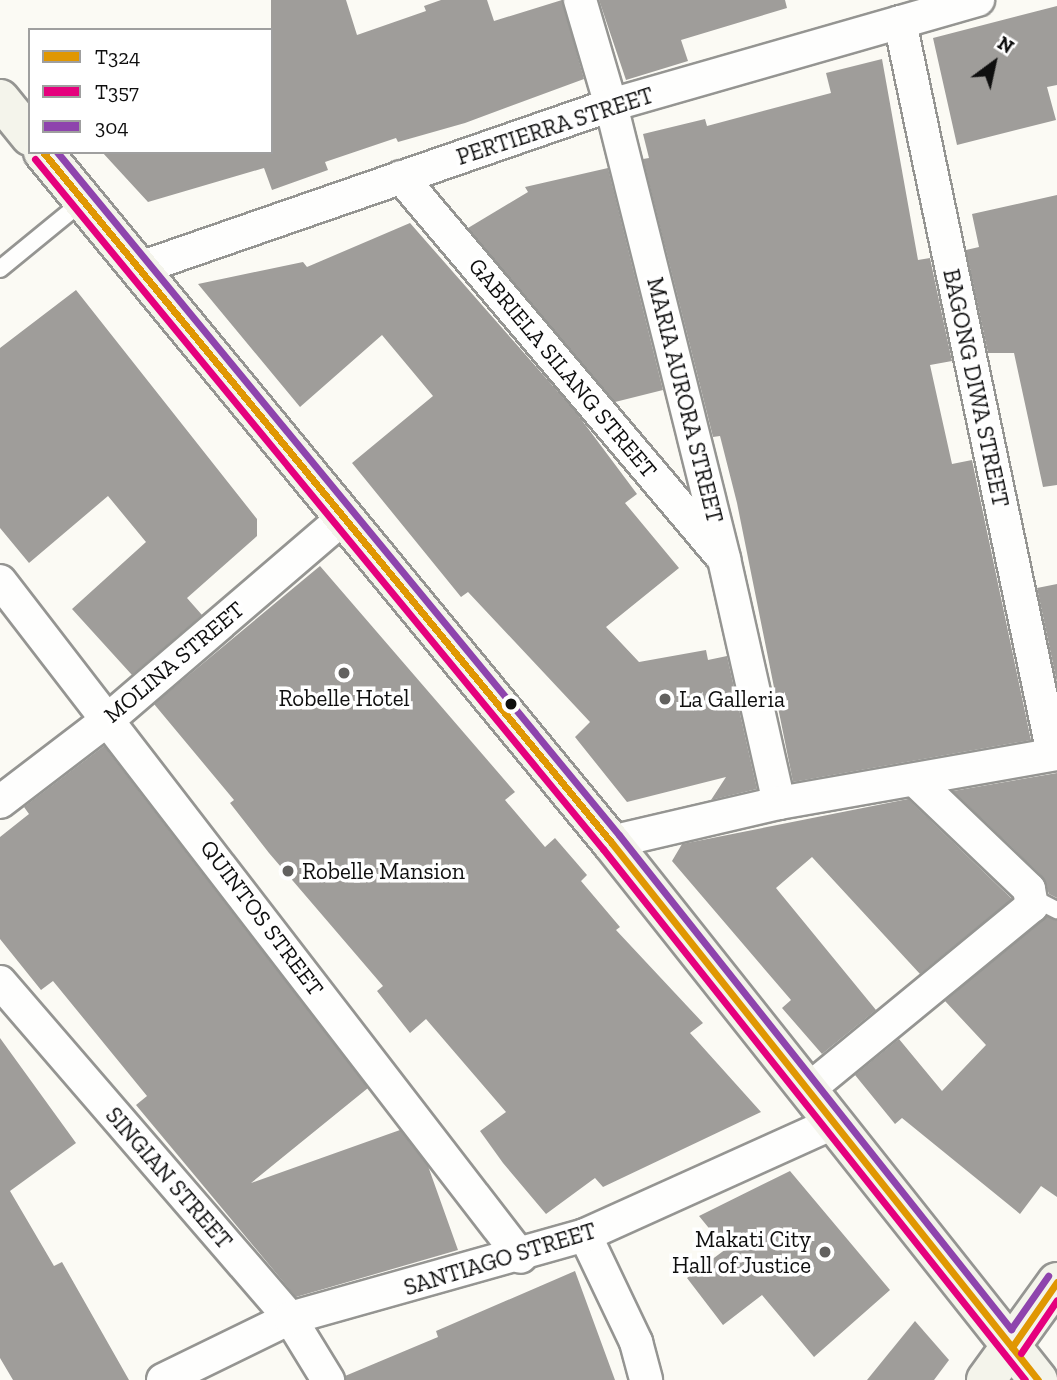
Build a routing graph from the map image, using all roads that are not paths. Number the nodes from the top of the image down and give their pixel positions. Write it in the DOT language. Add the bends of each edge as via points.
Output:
graph roads {
  1 [pos="580,0"];
  2 [pos="978,0"];
  3 [pos="900,22"];
  4 [pos="0,99"];
  5 [pos="611,105"];
  6 [pos="28,134"];
  7 [pos="45,154"];
  8 [pos="401,177"];
  9 [pos="83,201"];
  10 [pos="0,269"];
  11 [pos="137,269"];
  12 [pos="343,518"];
  13 [pos="724,559"];
  14 [pos="0,581"];
  15 [pos="110,718"];
  16 [pos="1055,754"];
  17 [pos="915,780"];
  18 [pos="0,802"];
  19 [pos="779,803"];
  20 [pos="611,842"];
  21 [pos="1046,904"];
  22 [pos="0,982"];
  23 [pos="808,1089"];
  24 [pos="833,1123"];
  25 [pos="584,1235"];
  26 [pos="521,1257"];
  27 [pos="1057,1282"];
  28 [pos="290,1318"];
  29 [pos="1012,1347"];
  30 [pos="163,1380"];
  31 [pos="328,1380"];
  32 [pos="646,1380"];
  33 [pos="986,1380"];
  34 [pos="1038,1380"];
  1 -- 5 [label="street, MARIA AURORA STREET"];
  2 -- 3 [label="street, PERTIERRA STREET"];
  3 -- 5 [label="street, PERTIERRA STREET"];
  3 -- 16 [label="street, BAGONG DIWA STREET"];
  4 -- 6 [label="main road"];
  5 -- 8 [label="street, PERTIERRA STREET"];
  5 -- 13 [label="street, MARIA AURORA STREET"];
  7 -- 9 [label="main road"];
  8 -- 11 [label="street, PERTIERRA STREET"];
  8 -- 13 [label="street, GABRIELA SILANG STREET"];
  9 -- 10 [label="lane"];
  9 -- 11 [label="main road"];
  11 -- 12 [label="main road"];
  12 -- 15 [label="street, MOLINA STREET"];
  12 -- 20 [label="main road"];
  13 -- 19 [label="street, MARIA AURORA STREET"];
  14 -- 15 [label="street, QUINTOS STREET"];
  15 -- 18 [label="street, MOLINA STREET"];
  15 -- 26 [label="street, QUINTOS STREET"];
  16 -- 17 [label="street"];
  17 -- 19 [label="street"];
  17 -- 21 [label="street"];
  19 -- 20 [label="street"];
  20 -- 23 [label="main road"];
  21 -- 23 [label="street"];
  22 -- 28 [label="street, SINGIAN STREET"];
  23 -- 24 [label="main road"];
  24 -- 25 [label="street, SANTIAGO STREET"];
  24 -- 29 [label="main road"];
  25 -- 26 [label="street, SANTIAGO STREET"];
  25 -- 32 [label="street" via="636,1342"];
  26 -- 28 [label="street, SANTIAGO STREET"];
  27 -- 29 [label="main road"];
  28 -- 30 [label="street, SANTIAGO STREET"];
  28 -- 31 [label="street, SINGIAN STREET"];
  29 -- 33 [label="main road"];
  29 -- 34 [label="main road"];
}
